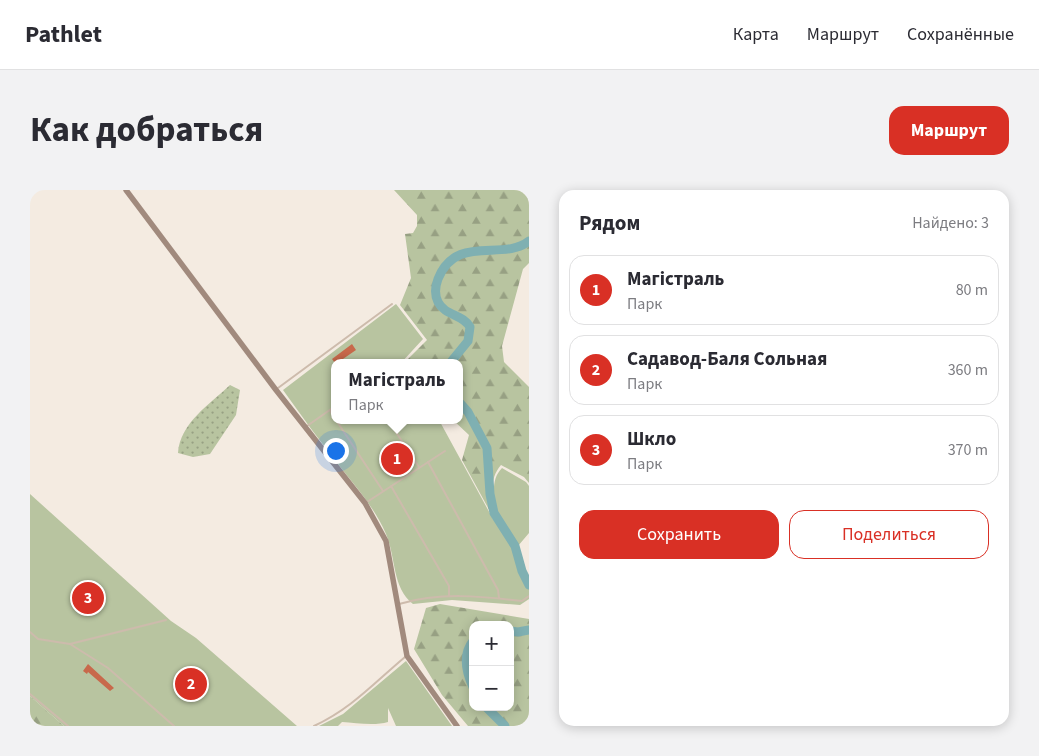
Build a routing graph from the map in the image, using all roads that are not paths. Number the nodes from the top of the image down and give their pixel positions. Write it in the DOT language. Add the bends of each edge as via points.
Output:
graph roads {
  1 [pos="126,190"];
  2 [pos="392,304"];
  3 [pos="276,390"];
  4 [pos="330,410"];
  5 [pos="338,424"];
  6 [pos="391,424"];
  7 [pos="305,428"];
  8 [pos="445,451"];
  9 [pos="428,462"];
  10 [pos="419,467"];
  11 [pos="391,486"];
  12 [pos="383,491"];
  13 [pos="365,503"];
  14 [pos="449,595"];
  15 [pos="529,596"];
  16 [pos="499,598"];
  17 [pos="397,604"];
  18 [pos="166,620"];
  19 [pos="30,632"];
  20 [pos="70,644"];
  21 [pos="407,656"];
  22 [pos="30,694"];
  23 [pos="68,726"];
  24 [pos="174,726"];
  25 [pos="314,726"];
  26 [pos="457,726"];
  1 -- 3 [label="street"];
  2 -- 3 [label="lane"];
  3 -- 7 [label="street"];
  4 -- 7 [label="lane"];
  5 -- 12 [label="lane"];
  6 -- 10 [label="lane"];
  7 -- 13 [label="street"];
  8 -- 9 [label="lane"];
  9 -- 10 [label="lane"];
  9 -- 16 [label="lane" via="498,590"];
  10 -- 11 [label="lane"];
  11 -- 12 [label="lane"];
  11 -- 14 [label="lane" via="450,586"];
  12 -- 13 [label="lane"];
  13 -- 17 [label="street" via="386,541"];
  14 -- 16 [label="lane"];
  14 -- 17 [label="lane"];
  15 -- 16 [label="lane" via="522,601"];
  17 -- 21 [label="street"];
  18 -- 20 [label="lane"];
  19 -- 20 [label="lane" via="38,639"];
  20 -- 24 [label="lane" via="108,668"];
  21 -- 25 [label="lane" via="353,704"];
  21 -- 26 [label="street"];
  22 -- 23 [label="lane"];
}
